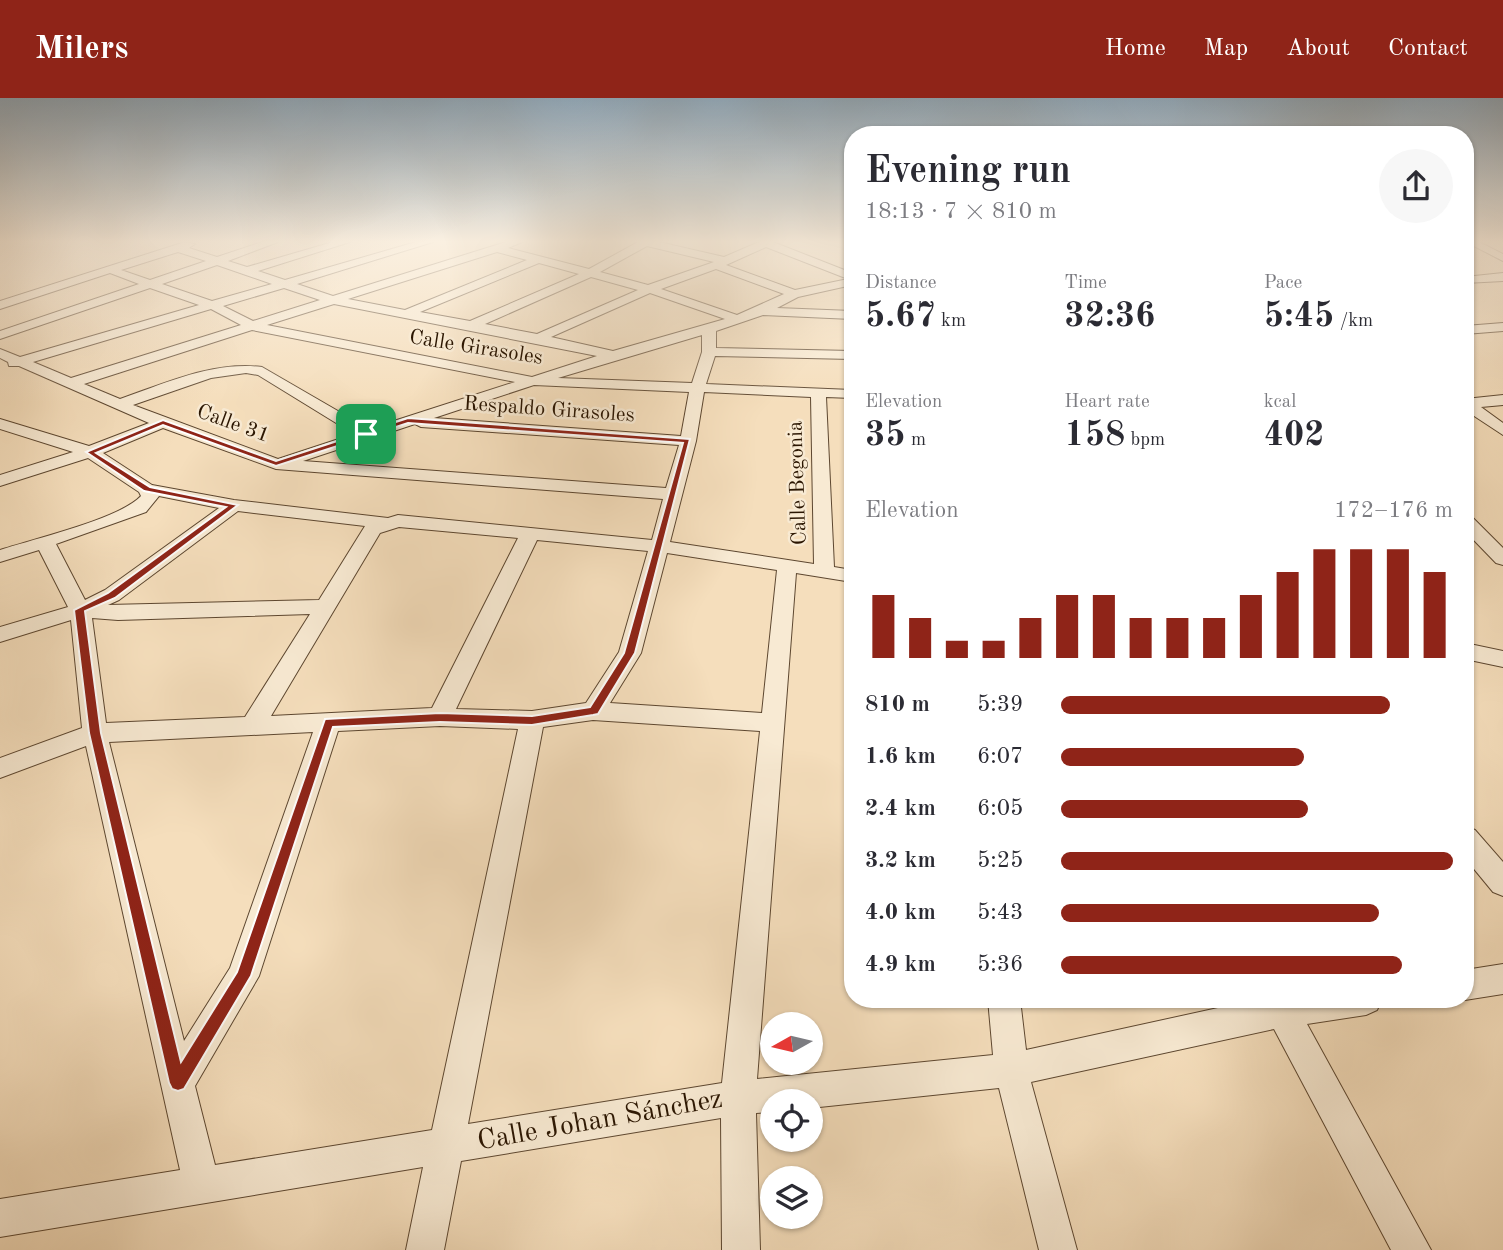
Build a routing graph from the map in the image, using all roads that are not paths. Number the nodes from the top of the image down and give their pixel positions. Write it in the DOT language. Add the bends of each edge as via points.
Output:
graph roads {
  1 [pos="28,296"];
  2 [pos="114,296"];
  3 [pos="186,296"];
  4 [pos="249,296"];
  5 [pos="321,296"];
  6 [pos="345,296"];
  7 [pos="448,296"];
  8 [pos="539,296"];
  9 [pos="634,296"];
  10 [pos="669,296"];
  11 [pos="791,296"];
  12 [pos="332,300"];
  13 [pos="0,305"];
  14 [pos="214,306"];
  15 [pos="761,311"];
  16 [pos="403,314"];
  17 [pos="844,315"];
  18 [pos="737,319"];
  19 [pos="252,326"];
  20 [pos="468,327"];
  21 [pos="1503,327"];
  22 [pos="709,329"];
  23 [pos="1474,329"];
  24 [pos="0,335"];
  25 [pos="538,338"];
  26 [pos="709,352"];
  27 [pos="0,353"];
  28 [pos="612,355"];
  29 [pos="844,355"];
  30 [pos="22,361"];
  31 [pos="0,368"];
  32 [pos="532,381"];
  33 [pos="68,384"];
  34 [pos="697,389"];
  35 [pos="818,393"];
  36 [pos="844,394"];
  37 [pos="1503,400"];
  38 [pos="1474,403"];
  39 [pos="118,405"];
  40 [pos="1474,410"];
  41 [pos="408,421"];
  42 [pos="163,423"];
  43 [pos="0,424"];
  44 [pos="1503,430"];
  45 [pos="366,434"];
  46 [pos="688,441"];
  47 [pos="90,452"];
  48 [pos="276,464"];
  49 [pos="0,481"];
  50 [pos="147,489"];
  51 [pos="674,494"];
  52 [pos="234,505"];
  53 [pos="384,523"];
  54 [pos="1474,531"];
  55 [pos="531,532"];
  56 [pos="45,542"];
  57 [pos="658,546"];
  58 [pos="0,556"];
  59 [pos="1503,559"];
  60 [pos="787,567"];
  61 [pos="824,572"];
  62 [pos="844,575"];
  63 [pos="323,607"];
  64 [pos="80,610"];
  65 [pos="0,635"];
  66 [pos="1474,653"];
  67 [pos="1503,659"];
  68 [pos="593,711"];
  69 [pos="440,717"];
  70 [pos="532,720"];
  71 [pos="329,722"];
  72 [pos="771,723"];
  73 [pos="253,725"];
  74 [pos="95,733"];
  75 [pos="0,768"];
  76 [pos="1474,849"];
  77 [pos="1503,883"];
  78 [pos="1503,979"];
  79 [pos="1474,984"];
  80 [pos="1005,1008"];
  81 [pos="1270,1008"];
  82 [pos="1279,1008"];
  83 [pos="1011,1070"];
  84 [pos="178,1083"];
  85 [pos="738,1098"];
  86 [pos="446,1147"];
  87 [pos="202,1186"];
  88 [pos="0,1217"];
  89 [pos="425,1250"];
  90 [pos="741,1250"];
  91 [pos="1058,1250"];
  92 [pos="1412,1250"];
  1 -- 13 [label="street"];
  2 -- 24 [label="street"];
  3 -- 14 [label="street, Calle Girasoles"];
  4 -- 14 [label="street"];
  5 -- 12 [label="street"];
  6 -- 12 [label="street"];
  7 -- 16 [label="street"];
  8 -- 20 [label="street"];
  9 -- 25 [label="street"];
  10 -- 18 [label="street"];
  11 -- 15 [label="street"];
  12 -- 16 [label="street"];
  12 -- 19 [label="street"];
  14 -- 19 [label="street, Calle Girasoles"];
  14 -- 30 [label="street"];
  15 -- 17 [label="street"];
  15 -- 18 [label="street"];
  16 -- 20 [label="street"];
  18 -- 22 [label="street"];
  19 -- 32 [label="street, Calle Girasoles"];
  19 -- 33 [label="street"];
  20 -- 25 [label="street"];
  21 -- 23 [label="street"];
  22 -- 26 [label="street"];
  22 -- 28 [label="street"];
  25 -- 28 [label="street"];
  26 -- 29 [label="street"];
  26 -- 34 [label="street"];
  27 -- 30 [label="street, Calle 31"];
  28 -- 32 [label="street"];
  30 -- 31 [label="street"];
  30 -- 33 [label="street, Calle 31"];
  32 -- 34 [label="street, Calle Girasoles"];
  32 -- 41 [label="street"];
  33 -- 39 [label="street, Calle 31"];
  34 -- 35 [label="street, Calle Girasoles"];
  34 -- 46 [label="street"];
  35 -- 36 [label="street, Calle Girasoles"];
  35 -- 61 [label="street, Calle Begonia"];
  37 -- 38 [label="street"];
  39 -- 42 [label="street, Calle 31"];
  39 -- 45 [label="street" via="215,374 253,369"];
  40 -- 44 [label="street"];
  41 -- 45 [label="street"];
  41 -- 46 [label="street, Respaldo Girasoles"];
  42 -- 47 [label="street"];
  42 -- 48 [label="street, Calle 31"];
  43 -- 47 [label="street"];
  45 -- 48 [label="street"];
  46 -- 51 [label="street"];
  47 -- 49 [label="street"];
  47 -- 50 [label="street"];
  48 -- 51 [label="street, Calle 31"];
  50 -- 52 [label="street"];
  50 -- 56 [label="street" via="150,497 141,508"];
  51 -- 57 [label="street"];
  52 -- 53 [label="street"];
  52 -- 64 [label="street" via="112,595"];
  53 -- 55 [label="street" via="398,520"];
  53 -- 63 [label="street" via="373,529"];
  54 -- 59 [label="street"];
  55 -- 57 [label="street"];
  55 -- 69 [label="street"];
  56 -- 58 [label="street"];
  56 -- 64 [label="street"];
  57 -- 60 [label="street"];
  57 -- 68 [label="street" via="630,653"];
  60 -- 61 [label="street"];
  60 -- 72 [label="street"];
  61 -- 62 [label="street"];
  63 -- 64 [label="street"];
  63 -- 73 [label="street"];
  64 -- 65 [label="street"];
  64 -- 74 [label="street"];
  66 -- 67 [label="street"];
  68 -- 70 [label="street"];
  68 -- 72 [label="street"];
  69 -- 70 [label="street"];
  69 -- 71 [label="street"];
  70 -- 86 [label="street"];
  71 -- 73 [label="street"];
  71 -- 84 [label="street" via="243,976"];
  72 -- 85 [label="street"];
  73 -- 74 [label="street"];
  74 -- 75 [label="street"];
  74 -- 84 [label="street"];
  76 -- 77 [label="street"];
  78 -- 79 [label="street"];
  80 -- 83 [label="street"];
  81 -- 83 [label="street, Calle Johan Sánchez"];
  82 -- 92 [label="street"];
  83 -- 85 [label="street, Calle Johan Sánchez"];
  83 -- 91 [label="street"];
  84 -- 87 [label="street"];
  85 -- 86 [label="street, Calle Johan Sánchez"];
  85 -- 90 [label="street"];
  86 -- 87 [label="street, Calle Johan Sánchez"];
  86 -- 89 [label="street"];
  87 -- 88 [label="street, Calle Johan Sánchez"];
}
